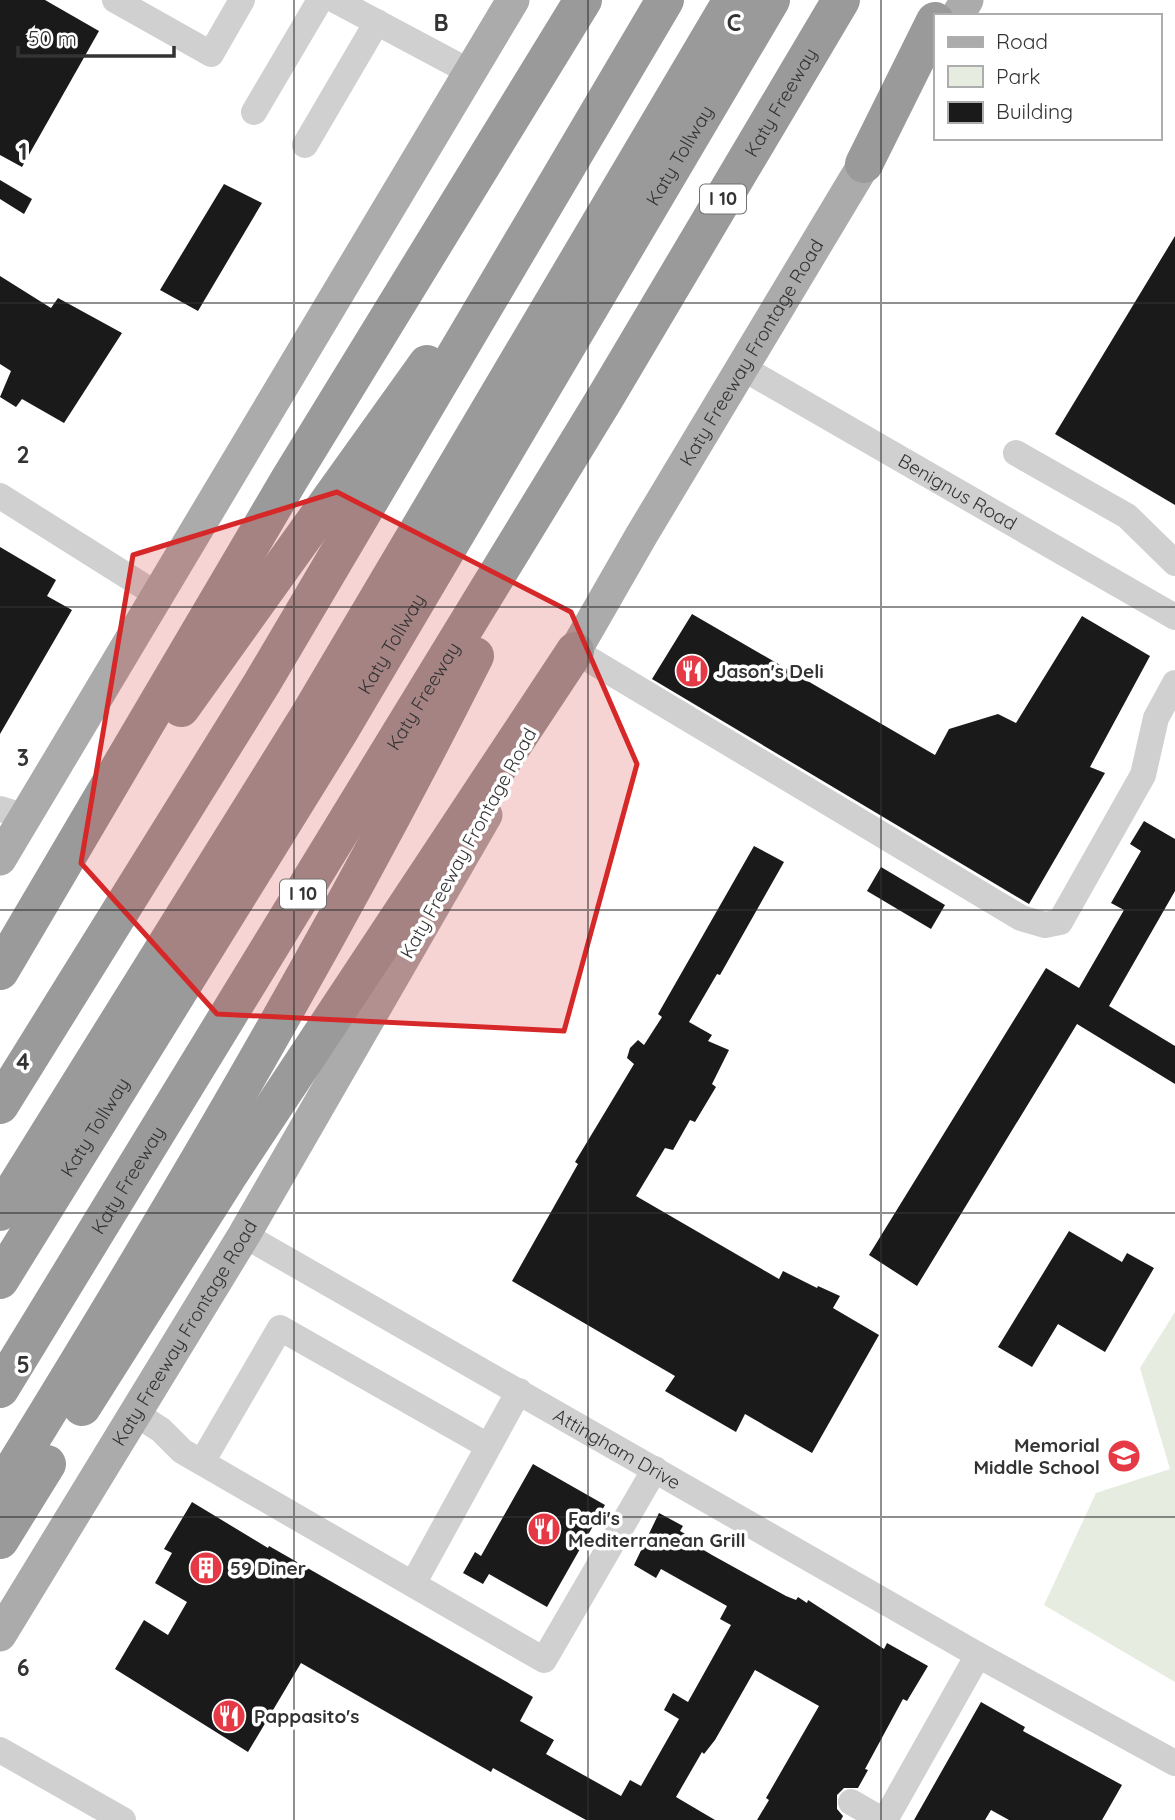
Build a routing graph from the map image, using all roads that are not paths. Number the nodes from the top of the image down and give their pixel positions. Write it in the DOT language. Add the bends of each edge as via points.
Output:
graph roads {
  1 [pos="115,0"];
  2 [pos="242,0"];
  3 [pos="320,0"];
  4 [pos="335,0"];
  5 [pos="513,0"];
  6 [pos="560,0"];
  7 [pos="583,0"];
  8 [pos="665,0"];
  9 [pos="732,0"];
  10 [pos="771,0"];
  11 [pos="841,0"];
  12 [pos="377,22"];
  13 [pos="934,23"];
  14 [pos="934,53"];
  15 [pos="470,72"];
  16 [pos="254,112"];
  17 [pos="305,145"];
  18 [pos="864,164"];
  19 [pos="562,178"];
  20 [pos="741,368"];
  21 [pos="605,398"];
  22 [pos="1016,453"];
  23 [pos="284,488"];
  24 [pos="0,496"];
  25 [pos="1175,563"];
  26 [pos="159,596"];
  27 [pos="1175,617"];
  28 [pos="575,651"];
  29 [pos="1175,683"];
  30 [pos="13,813"];
  31 [pos="0,859"];
  32 [pos="0,956"];
  33 [pos="0,971"];
  34 [pos="0,1105"];
  35 [pos="0,1212"];
  36 [pos="244,1235"];
  37 [pos="0,1280"];
  38 [pos="0,1389"];
  39 [pos="519,1391"];
  40 [pos="135,1413"];
  41 [pos="488,1446"];
  42 [pos="202,1462"];
  43 [pos="654,1469"];
  44 [pos="0,1490"];
  45 [pos="0,1539"];
  46 [pos="413,1584"];
  47 [pos="0,1635"];
  48 [pos="978,1655"];
  49 [pos="0,1750"];
  50 [pos="1175,1763"];
  51 [pos="851,1802"];
  52 [pos="123,1820"];
  53 [pos="883,1820"];
  1 -- 2 [label="street" via="211,54"];
  3 -- 16 [label="street"];
  4 -- 12 [label="street"];
  5 -- 15 [label="main road"];
  6 -- 23 [label="highway"];
  7 -- 23 [label="highway"];
  8 -- 19 [label="highway"];
  9 -- 35 [label="highway, Katy Tollway" via="311,712"];
  10 -- 37 [label="highway, Katy Tollway" via="339,732"];
  11 -- 21 [label="highway, Katy Freeway / I 10"];
  12 -- 15 [label="street"];
  12 -- 17 [label="street"];
  13 -- 18 [label="highway"];
  14 -- 18 [label="main road, Katy Freeway Frontage Road"];
  15 -- 26 [label="main road"];
  18 -- 20 [label="main road, Katy Freeway Frontage Road"];
  19 -- 32 [label="highway"];
  19 -- 34 [label="highway" via="262,683"];
  20 -- 27 [label="street, Benignus Road"];
  20 -- 28 [label="main road, Katy Freeway Frontage Road"];
  21 -- 38 [label="highway, Katy Freeway / I 10"];
  21 -- 44 [label="highway" via="405,790 176,1203"];
  22 -- 25 [label="street" via="1127,516"];
  23 -- 33 [label="highway"];
  24 -- 26 [label="street"];
  26 -- 30 [label="main road"];
  28 -- 29 [label="street" via="1021,918 1045,925 1060,922 1143,775 1156,718"];
  28 -- 36 [label="main road, Katy Freeway Frontage Road"];
  28 -- 45 [label="highway" via="228,1176"];
  30 -- 31 [label="main road"];
  36 -- 39 [label="street, Attingham Drive"];
  36 -- 40 [label="main road, Katy Freeway Frontage Road"];
  39 -- 41 [label="street"];
  39 -- 43 [label="street, Attingham Drive"];
  40 -- 42 [label="street"];
  40 -- 47 [label="main road, Katy Freeway Frontage Road"];
  41 -- 42 [label="street" via="280,1328"];
  41 -- 46 [label="street"];
  42 -- 46 [label="street"];
  43 -- 46 [label="street" via="544,1660"];
  43 -- 48 [label="street, Attingham Drive"];
  48 -- 50 [label="street, Attingham Drive"];
  48 -- 53 [label="street"];
  49 -- 52 [label="street"];
  51 -- 53 [label="street"];
}
